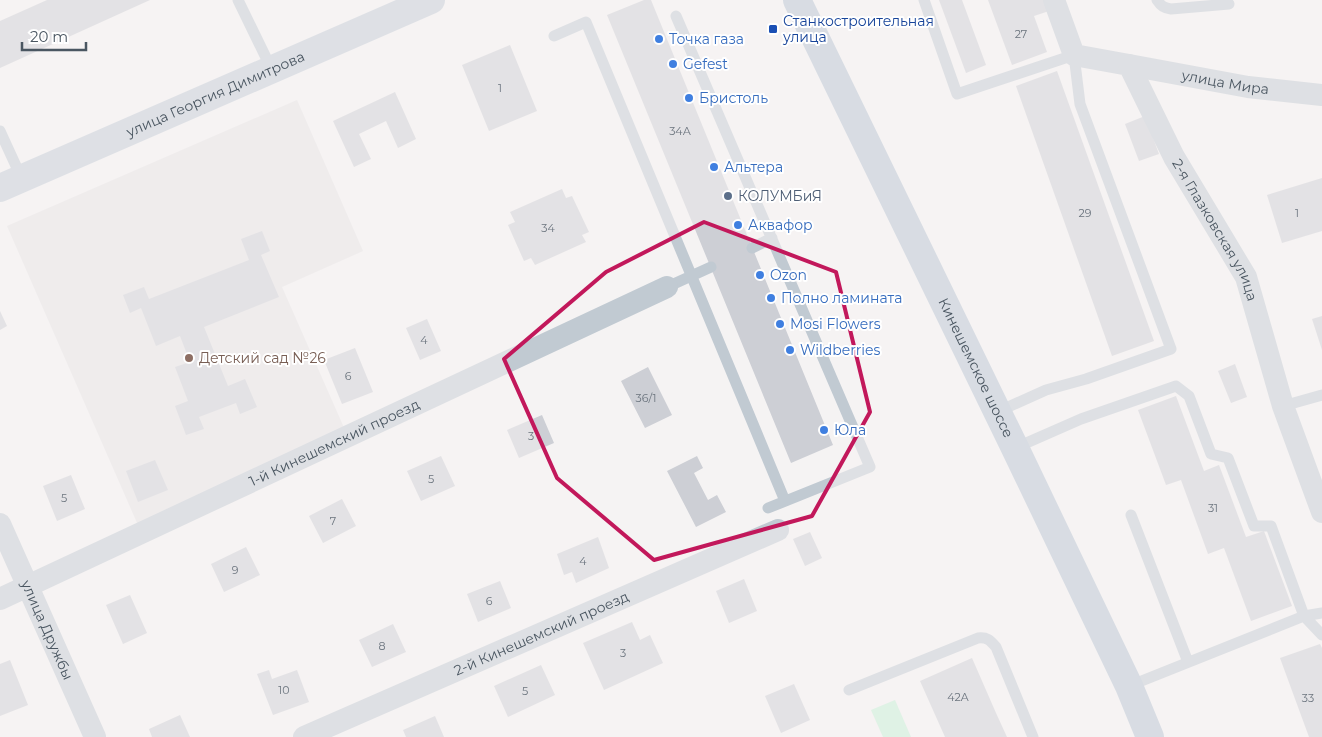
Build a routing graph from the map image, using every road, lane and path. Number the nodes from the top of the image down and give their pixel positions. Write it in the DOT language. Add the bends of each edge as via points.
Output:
graph roads {
  1 [pos="238,0"];
  2 [pos="432,0"];
  3 [pos="797,0"];
  4 [pos="924,0"];
  5 [pos="1054,0"];
  6 [pos="1157,0"];
  7 [pos="1229,4"];
  8 [pos="676,16"];
  9 [pos="554,36"];
  10 [pos="1074,55"];
  11 [pos="1129,65"];
  12 [pos="272,70"];
  13 [pos="1322,95"];
  14 [pos="0,131"];
  15 [pos="11,184"];
  16 [pos="772,238"];
  17 [pos="752,248"];
  18 [pos="710,267"];
  19 [pos="691,276"];
  20 [pos="667,287"];
  21 [pos="1322,394"];
  22 [pos="1283,406"];
  23 [pos="997,412"];
  24 [pos="1015,448"];
  25 [pos="785,501"];
  26 [pos="768,508"];
  27 [pos="1322,512"];
  28 [pos="1131,515"];
  29 [pos="0,524"];
  30 [pos="778,530"];
  31 [pos="28,587"];
  32 [pos="0,599"];
  33 [pos="1322,613"];
  34 [pos="1304,616"];
  35 [pos="1322,635"];
  36 [pos="1188,662"];
  37 [pos="1129,686"];
  38 [pos="850,690"];
  39 [pos="95,737"];
  40 [pos="304,737"];
  41 [pos="1033,737"];
  42 [pos="1150,737"];
  1 -- 12 [label="lane"];
  2 -- 12 [label="main road, улица Георгия Димитрова"];
  3 -- 23 [label="main road, Кинешемское шоссе"];
  4 -- 10 [label="lane" via="957,94"];
  5 -- 10 [label="street"];
  6 -- 7 [label="lane" via="1166,8"];
  8 -- 16 [label="lane"];
  9 -- 19 [label="lane" via="586,22"];
  10 -- 11 [label="street"];
  10 -- 23 [label="lane" via="1080,104 1171,349 1046,390"];
  11 -- 13 [label="street, улица Мира" via="1248,87"];
  11 -- 22 [label="street, 2-я Глазковская улица" via="1174,157 1246,277"];
  12 -- 15 [label="main road, улица Георгия Димитрова"];
  14 -- 15 [label="lane"];
  16 -- 17 [label="lane"];
  16 -- 25 [label="lane" via="870,467"];
  18 -- 19 [label="lane"];
  19 -- 20 [label="lane"];
  19 -- 25 [label="lane"];
  20 -- 31 [label="street, 1-й Кинешемский проезд"];
  21 -- 22 [label="lane"];
  22 -- 27 [label="street, 2-я Глазковская улица"];
  23 -- 24 [label="main road, Кинешемское шоссе"];
  24 -- 34 [label="lane" via="1080,419 1176,386 1189,396 1211,454 1228,458 1254,526 1271,526"];
  24 -- 37 [label="main road, Кинешемское шоссе"];
  25 -- 26 [label="lane"];
  28 -- 36 [label="lane"];
  29 -- 31 [label="street, улица Дружбы"];
  30 -- 40 [label="street, 2-й Кинешемский проезд"];
  31 -- 32 [label="street, 1-й Кинешемский проезд"];
  31 -- 39 [label="street, улица Дружбы"];
  33 -- 34 [label="lane"];
  34 -- 35 [label="lane"];
  34 -- 36 [label="lane"];
  36 -- 37 [label="lane"];
  37 -- 42 [label="main road, Кинешемское шоссе"];
  38 -- 41 [label="lane" via="984,637 996,646"];
}
